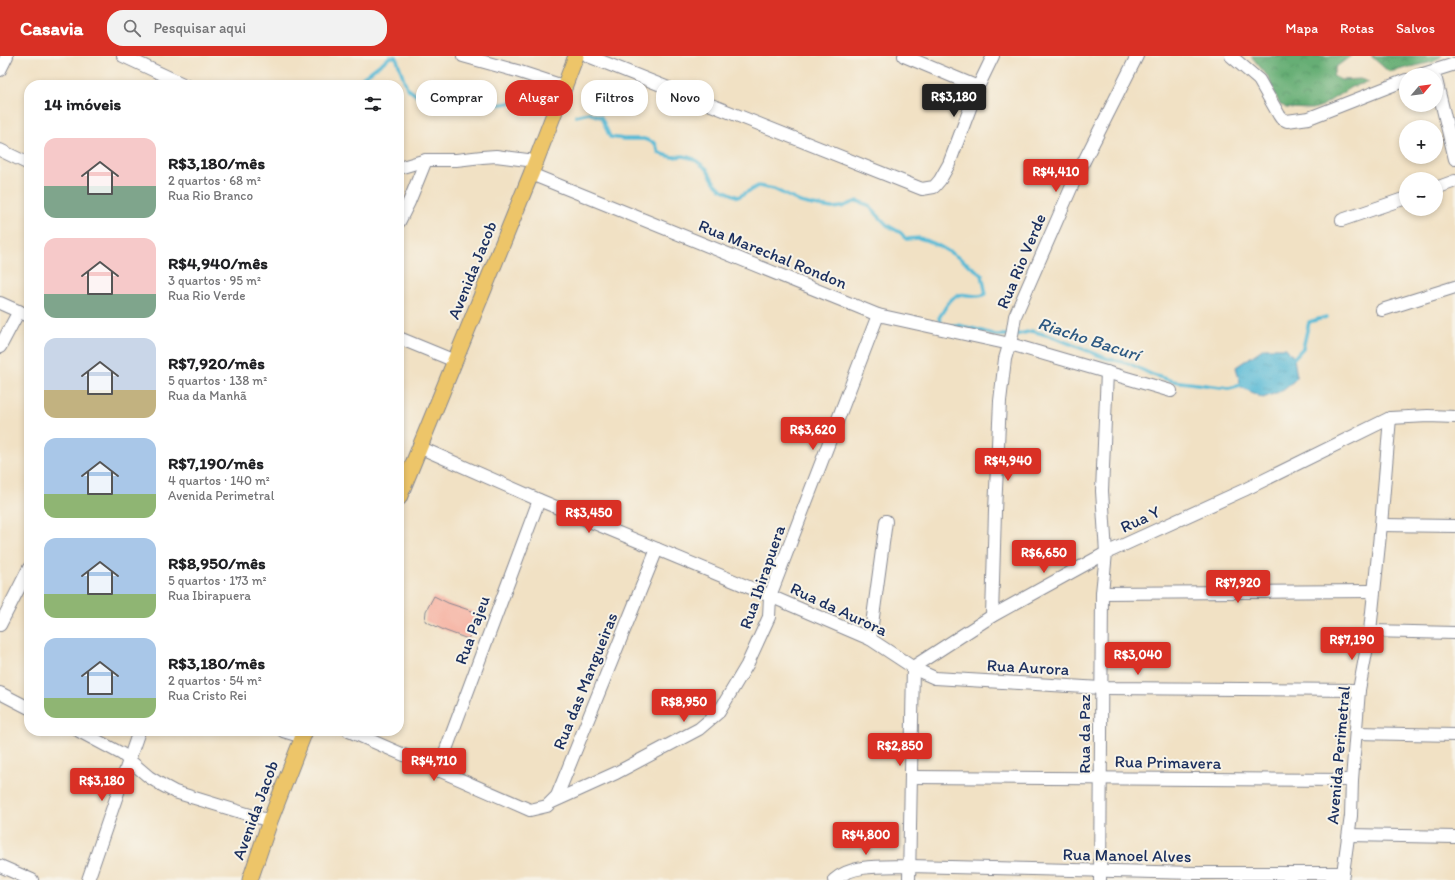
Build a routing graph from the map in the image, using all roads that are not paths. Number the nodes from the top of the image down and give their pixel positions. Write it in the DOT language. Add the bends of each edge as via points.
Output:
graph roads {
  1 [pos="6,56"];
  2 [pos="123,56"];
  3 [pos="463,56"];
  4 [pos="576,56"];
  5 [pos="588,56"];
  6 [pos="904,56"];
  7 [pos="994,56"];
  8 [pos="1137,56"];
  9 [pos="1231,56"];
  10 [pos="1455,64"];
  11 [pos="0,70"];
  12 [pos="1443,71"];
  13 [pos="173,80"];
  14 [pos="546,80"];
  15 [pos="568,80"];
  16 [pos="1399,83"];
  17 [pos="978,87"];
  18 [pos="1443,109"];
  19 [pos="554,116"];
  20 [pos="0,150"];
  21 [pos="1455,159"];
  22 [pos="426,160"];
  23 [pos="24,162"];
  24 [pos="404,167"];
  25 [pos="533,168"];
  26 [pos="1455,182"];
  27 [pos="1443,186"];
  28 [pos="1399,200"];
  29 [pos="404,212"];
  30 [pos="1342,220"];
  31 [pos="1455,288"];
  32 [pos="0,303"];
  33 [pos="1382,310"];
  34 [pos="24,314"];
  35 [pos="878,315"];
  36 [pos="404,340"];
  37 [pos="1010,344"];
  38 [pos="0,347"];
  39 [pos="456,361"];
  40 [pos="1107,372"];
  41 [pos="1171,391"];
  42 [pos="1455,416"];
  43 [pos="1390,418"];
  44 [pos="419,447"];
  45 [pos="404,483"];
  46 [pos="539,500"];
  47 [pos="886,521"];
  48 [pos="1381,525"];
  49 [pos="1455,526"];
  50 [pos="657,550"];
  51 [pos="1106,553"];
  52 [pos="24,578"];
  53 [pos="1373,591"];
  54 [pos="1102,593"];
  55 [pos="770,596"];
  56 [pos="992,616"];
  57 [pos="0,625"];
  58 [pos="1370,631"];
  59 [pos="1455,633"];
  60 [pos="870,639"];
  61 [pos="913,667"];
  62 [pos="1101,688"];
  63 [pos="1359,690"];
  64 [pos="0,693"];
  65 [pos="24,705"];
  66 [pos="1356,733"];
  67 [pos="1455,735"];
  68 [pos="88,736"];
  69 [pos="137,736"];
  70 [pos="303,736"];
  71 [pos="360,736"];
  72 [pos="130,760"];
  73 [pos="438,771"];
  74 [pos="911,777"];
  75 [pos="1101,778"];
  76 [pos="1352,780"];
  77 [pos="552,802"];
  78 [pos="270,821"];
  79 [pos="1348,835"];
  80 [pos="1455,837"];
  81 [pos="0,866"];
  82 [pos="909,866"];
  83 [pos="1002,874"];
  84 [pos="1100,876"];
  85 [pos="1343,876"];
  86 [pos="1195,877"];
  87 [pos="32,880"];
  88 [pos="88,880"];
  89 [pos="250,880"];
  90 [pos="834,880"];
  91 [pos="909,880"];
  1 -- 11 [label="street"];
  2 -- 13 [label="street"];
  3 -- 14 [label="street"];
  4 -- 15 [label="main road, Avenida Jacob"];
  5 -- 17 [label="street" via="922,189 934,187 949,164"];
  6 -- 17 [label="street"];
  7 -- 17 [label="street"];
  8 -- 37 [label="street, Rua Rio Verde" via="1072,186 1015,316"];
  9 -- 16 [label="street" via="1259,80 1281,118 1287,121 1309,118"];
  10 -- 12 [label="street"];
  18 -- 21 [label="street"];
  19 -- 25 [label="main road, Avenida Jacob"];
  20 -- 23 [label="street"];
  22 -- 24 [label="street, Rua Marechal Rondon"];
  22 -- 25 [label="street, Rua Marechal Rondon" via="496,156"];
  22 -- 29 [label="street"];
  25 -- 35 [label="street, Rua Marechal Rondon"];
  25 -- 39 [label="main road, Avenida Jacob"];
  26 -- 27 [label="street"];
  28 -- 30 [label="street"];
  31 -- 33 [label="street"];
  32 -- 34 [label="street"];
  34 -- 38 [label="street"];
  35 -- 37 [label="street, Rua Marechal Rondon"];
  35 -- 55 [label="street, Rua Ibirapuera"];
  36 -- 39 [label="street"];
  37 -- 40 [label="street, Rua Marechal Rondon"];
  37 -- 56 [label="street, Rua Rio Verde" via="1005,359 1000,401"];
  39 -- 44 [label="main road, Avenida Jacob"];
  40 -- 41 [label="street, Rua Marechal Rondon"];
  40 -- 51 [label="street, Rua da Paz" via="1102,491"];
  42 -- 43 [label="street"];
  43 -- 48 [label="street, Avenida Perimetral"];
  43 -- 51 [label="street, Rua Y" via="1244,490"];
  44 -- 45 [label="main road, Avenida Jacob"];
  44 -- 46 [label="street, Rua da Aurora"];
  46 -- 50 [label="street, Rua da Aurora"];
  46 -- 73 [label="street, Rua Pajeu"];
  47 -- 60 [label="street"];
  48 -- 49 [label="street"];
  48 -- 53 [label="street, Avenida Perimetral"];
  50 -- 55 [label="street, Rua da Aurora"];
  50 -- 77 [label="street, Rua das Mangueiras" via="557,796"];
  51 -- 54 [label="street, Rua da Paz"];
  51 -- 56 [label="street, Rua Y"];
  52 -- 57 [label="street"];
  53 -- 54 [label="street"];
  53 -- 58 [label="street, Avenida Perimetral"];
  54 -- 62 [label="street, Rua da Paz"];
  55 -- 60 [label="street, Rua da Aurora"];
  55 -- 77 [label="street, Rua Ibirapuera" via="770,617 747,665 719,712 699,729 616,773"];
  56 -- 61 [label="street, Rua Y"];
  58 -- 59 [label="street"];
  58 -- 63 [label="street, Avenida Perimetral"];
  60 -- 61 [label="street, Rua da Aurora"];
  61 -- 62 [label="street, Rua Aurora" via="940,680"];
  61 -- 74 [label="street"];
  62 -- 63 [label="street, Rua Aurora"];
  62 -- 75 [label="street, Rua da Paz"];
  63 -- 66 [label="street, Avenida Perimetral"];
  64 -- 65 [label="street"];
  66 -- 67 [label="street"];
  66 -- 76 [label="street, Avenida Perimetral"];
  68 -- 72 [label="street"];
  69 -- 72 [label="street"];
  70 -- 78 [label="main road, Avenida Jacob"];
  71 -- 73 [label="street"];
  72 -- 78 [label="street" via="149,777 175,792"];
  72 -- 88 [label="street"];
  73 -- 77 [label="street" via="530,810 547,806"];
  74 -- 75 [label="street, Rua Primavera"];
  74 -- 82 [label="street"];
  75 -- 76 [label="street, Rua Primavera"];
  75 -- 84 [label="street, Rua da Paz"];
  76 -- 79 [label="street, Avenida Perimetral"];
  78 -- 89 [label="main road, Avenida Jacob"];
  79 -- 80 [label="street"];
  79 -- 85 [label="street, Avenida Perimetral"];
  81 -- 87 [label="street"];
  82 -- 83 [label="street, Rua Manoel Alves"];
  82 -- 90 [label="street, Rua Manoel Alves" via="856,869"];
  82 -- 91 [label="street"];
  83 -- 84 [label="street, Rua Manoel Alves"];
  84 -- 86 [label="street, Rua Manoel Alves"];
  85 -- 86 [label="street, Rua Manoel Alves"];
}
